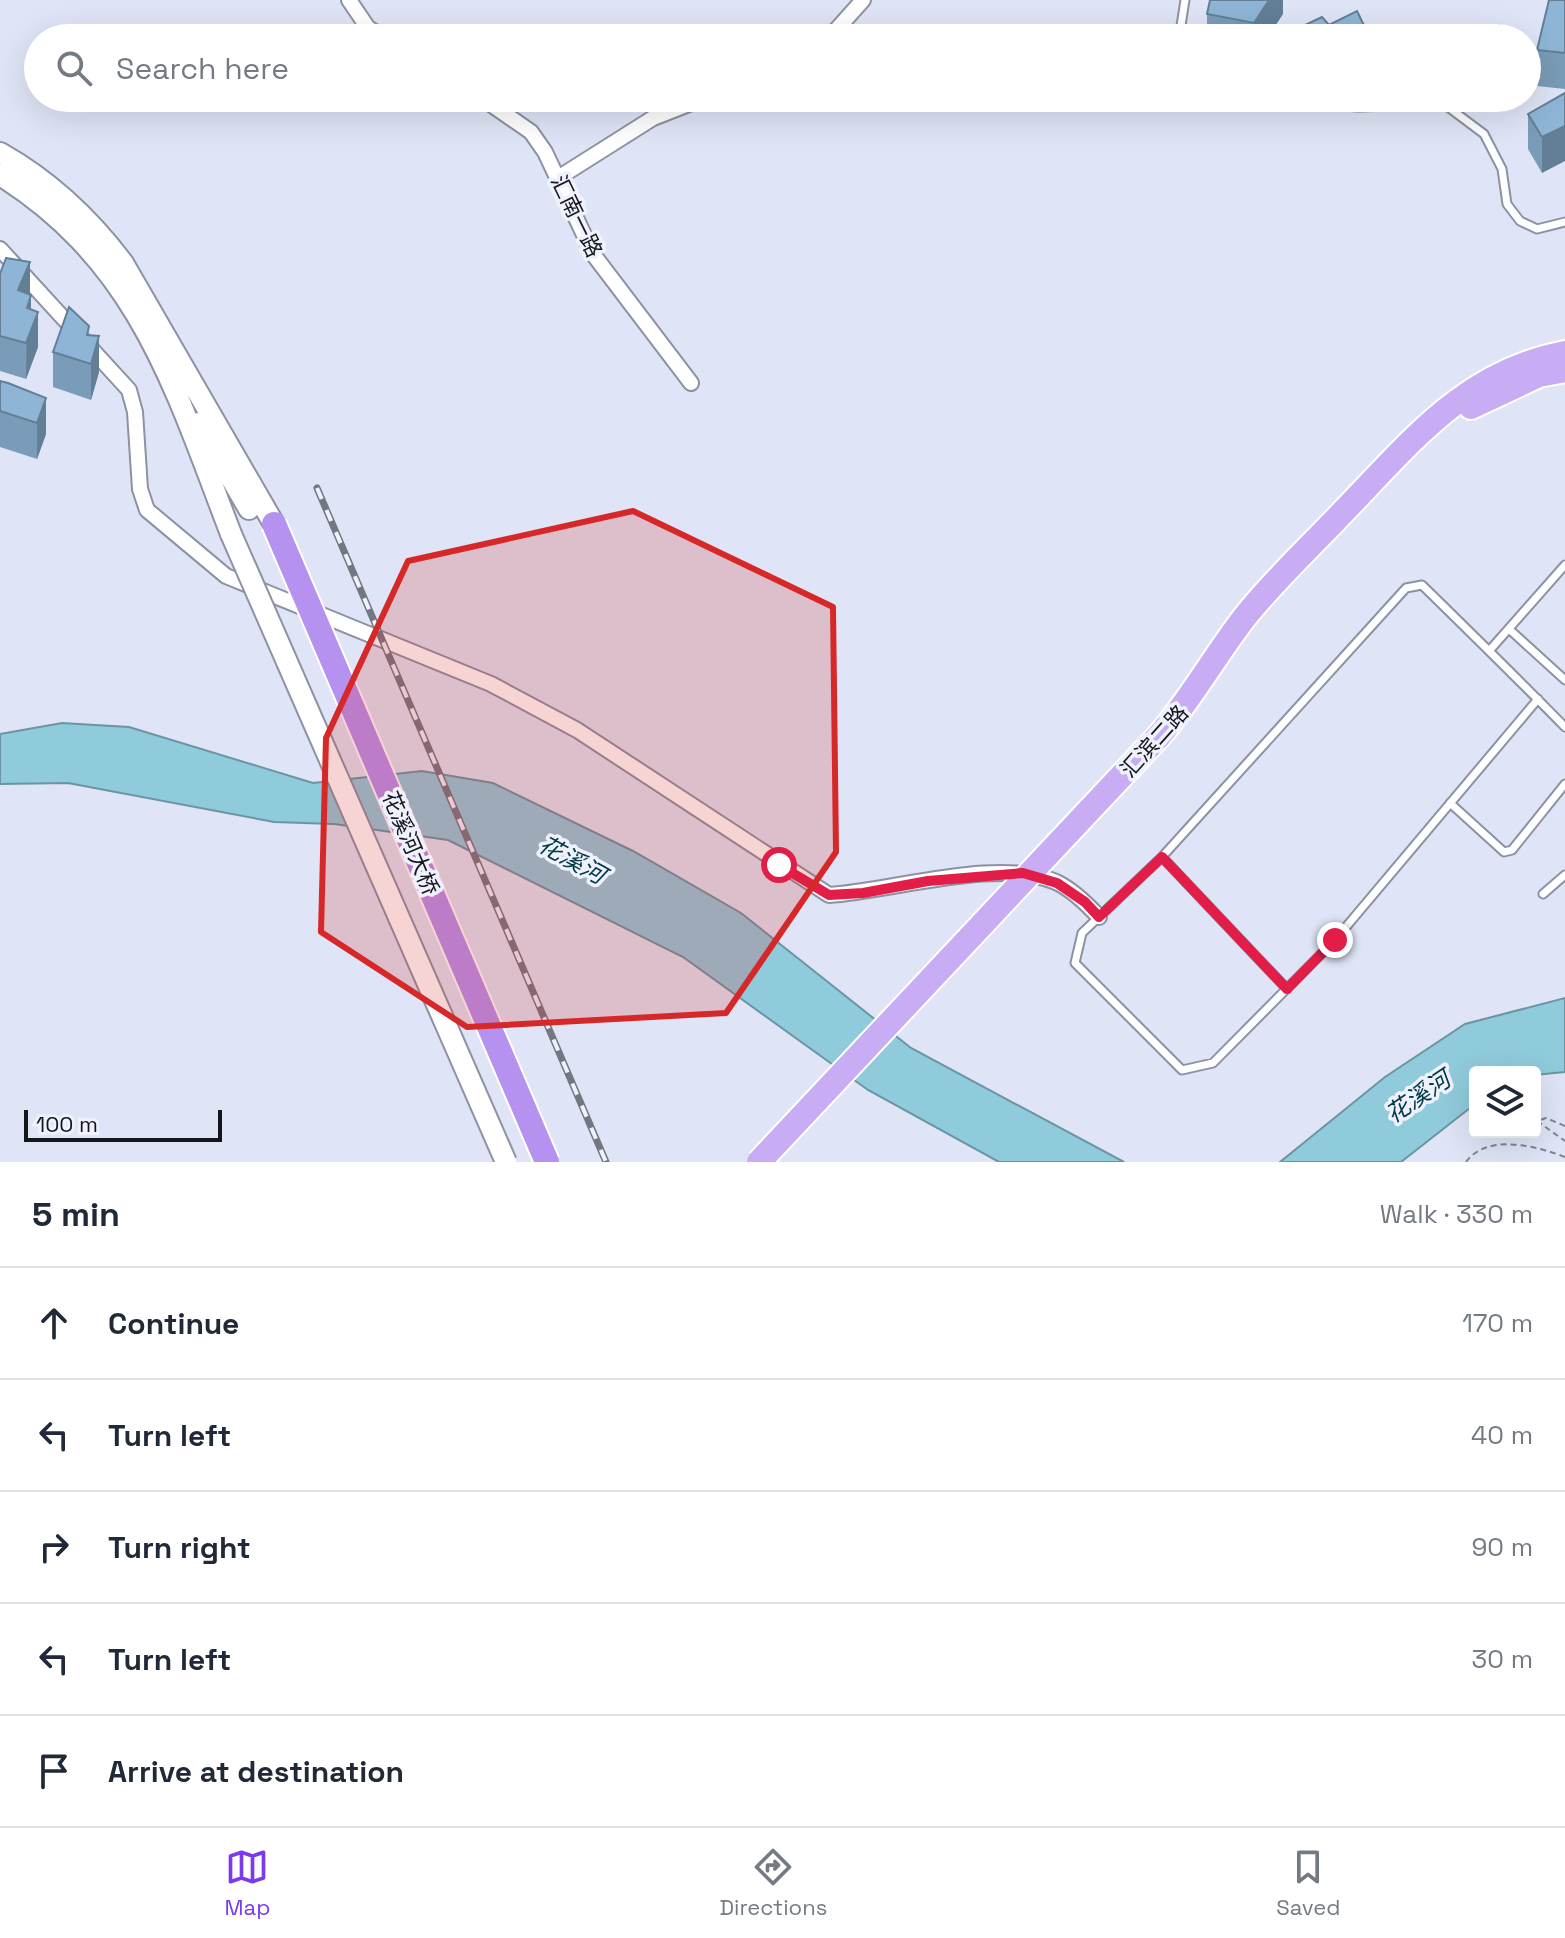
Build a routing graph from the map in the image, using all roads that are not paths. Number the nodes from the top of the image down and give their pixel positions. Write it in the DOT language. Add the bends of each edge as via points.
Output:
graph roads {
  1 [pos="349,0"];
  2 [pos="863,0"];
  3 [pos="1185,0"];
  4 [pos="365,24"];
  5 [pos="842,24"];
  6 [pos="1181,24"];
  7 [pos="502,112"];
  8 [pos="664,112"];
  9 [pos="1455,112"];
  10 [pos="0,153"];
  11 [pos="0,175"];
  12 [pos="558,178"];
  13 [pos="1565,222"];
  14 [pos="0,249"];
  15 [pos="1565,353"];
  16 [pos="165,364"];
  17 [pos="1565,370"];
  18 [pos="691,383"];
  19 [pos="1443,415"];
  20 [pos="267,527"];
  21 [pos="1565,565"];
  22 [pos="1509,629"];
  23 [pos="1489,651"];
  24 [pos="1564,678"];
  25 [pos="1538,699"];
  26 [pos="1565,727"];
  27 [pos="1164,742"];
  28 [pos="1565,784"];
  29 [pos="1450,803"];
  30 [pos="1162,857"];
  31 [pos="1565,875"];
  32 [pos="1543,894"];
  33 [pos="1099,917"];
  34 [pos="1287,989"];
  35 [pos="506,1162"];
  36 [pos="531,1162"];
  37 [pos="547,1162"];
  38 [pos="759,1162"];
  39 [pos="780,1162"];
  1 -- 4 [label="street"];
  2 -- 5 [label="street"];
  3 -- 6 [label="lane"];
  7 -- 12 [label="street, 汇南一路" via="531,132"];
  8 -- 12 [label="street"];
  9 -- 13 [label="lane" via="1484,134 1502,169 1507,204 1520,221 1537,229"];
  10 -- 20 [label="main road" via="67,199 123,263"];
  11 -- 16 [label="main road" via="55,212 82,238"];
  12 -- 18 [label="street, 汇南一路" via="593,254"];
  14 -- 33 [label="street" via="129,390 147,510 226,576 491,684 577,730 829,895 1023,873 1057,883"];
  15 -- 19 [label="main road, 汇滨二路" via="1532,359 1493,376"];
  16 -- 20 [label="main road"];
  16 -- 35 [label="main road, 花溪河大桥, bridge" via="231,534"];
  17 -- 19 [label="main road, 汇滨二路" via="1539,375"];
  19 -- 27 [label="main road, 汇滨二路" via="1271,596"];
  20 -- 36 [label="highway, 花溪河大桥"];
  20 -- 37 [label="highway, 花溪河大桥, bridge"];
  21 -- 22 [label="lane"];
  22 -- 23 [label="lane"];
  22 -- 24 [label="lane"];
  23 -- 25 [label="lane"];
  23 -- 30 [label="lane" via="1422,585 1406,588"];
  25 -- 26 [label="lane"];
  25 -- 29 [label="lane"];
  27 -- 38 [label="main road, 汇滨二路, bridge"];
  27 -- 39 [label="main road, 汇滨二路"];
  28 -- 29 [label="lane" via="1512,850 1504,852"];
  29 -- 34 [label="lane"];
  30 -- 33 [label="lane"];
  30 -- 34 [label="lane"];
  31 -- 32 [label="lane"];
  33 -- 34 [label="lane" via="1082,933 1075,963 1182,1070 1213,1063"];
}
